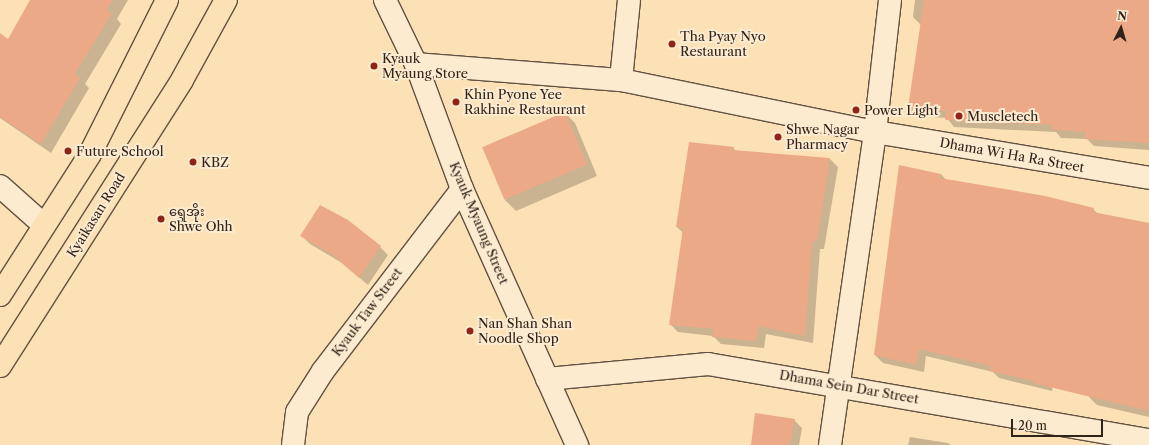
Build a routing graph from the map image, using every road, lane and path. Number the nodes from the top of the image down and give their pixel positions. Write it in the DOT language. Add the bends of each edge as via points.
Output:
graph roads {
  1 [pos="167,0"];
  2 [pos="226,0"];
  3 [pos="385,0"];
  4 [pos="629,0"];
  5 [pos="890,0"];
  6 [pos="416,64"];
  7 [pos="621,80"];
  8 [pos="875,132"];
  9 [pos="1149,178"];
  10 [pos="0,186"];
  11 [pos="462,189"];
  12 [pos="44,225"];
  13 [pos="0,295"];
  14 [pos="0,366"];
  15 [pos="547,379"];
  16 [pos="838,385"];
  17 [pos="1149,440"];
  18 [pos="293,445"];
  19 [pos="577,445"];
  20 [pos="830,445"];
  1 -- 12 [label="main road" via="90,154"];
  2 -- 14 [label="main road, Kyaikasan Road" via="182,80"];
  3 -- 6 [label="street, Kyauk Myaung Street"];
  4 -- 7 [label="street"];
  5 -- 8 [label="street"];
  6 -- 7 [label="street, Dhama Wi Ha Ra Street"];
  6 -- 11 [label="street, Kyauk Myaung Street"];
  7 -- 8 [label="street, Dhama Wi Ha Ra Street"];
  8 -- 9 [label="street, Dhama Wi Ha Ra Street"];
  8 -- 16 [label="street"];
  10 -- 12 [label="street"];
  11 -- 15 [label="street, Kyauk Myaung Street"];
  11 -- 18 [label="street, Kyauk Taw Street" via="323,370 297,412"];
  12 -- 13 [label="main road"];
  15 -- 16 [label="street, Dhama Sein Dar Street" via="708,364"];
  15 -- 19 [label="street, Kyauk Myaung Street"];
  16 -- 17 [label="street, Dhama Sein Dar Street"];
  16 -- 20 [label="street"];
}
